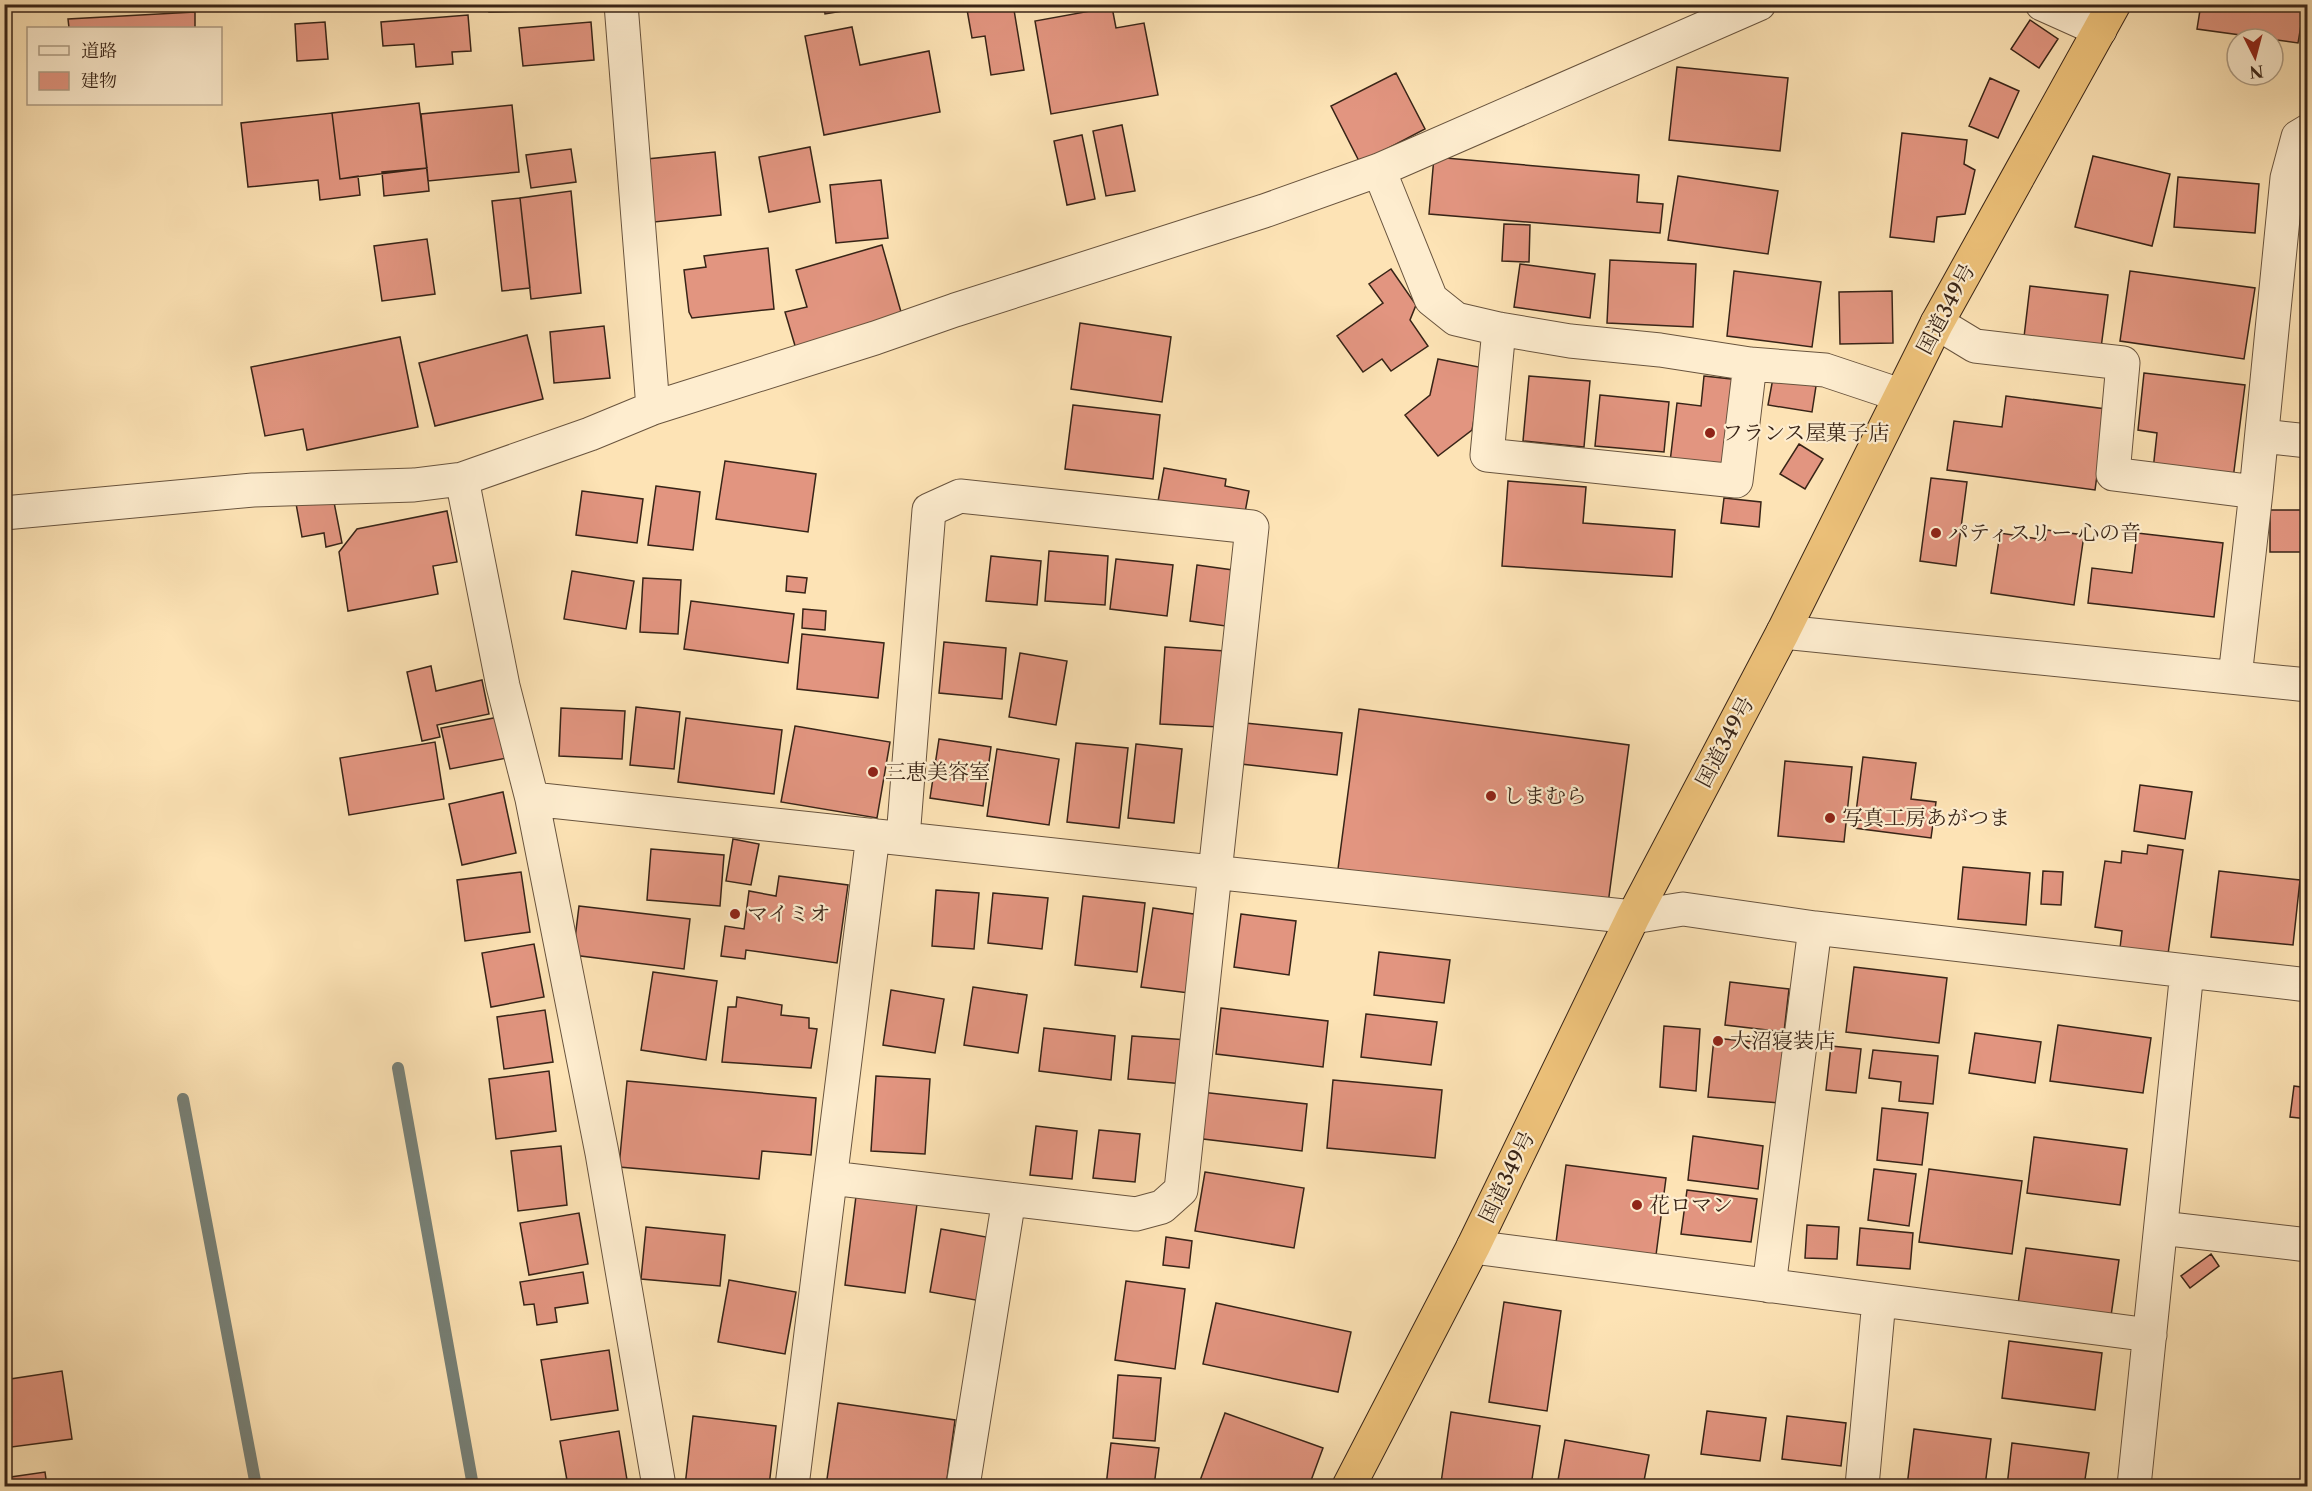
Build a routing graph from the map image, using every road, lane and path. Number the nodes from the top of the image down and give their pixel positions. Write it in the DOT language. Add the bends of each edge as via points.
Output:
graph roads {
  1 [pos="621,4"];
  2 [pos="1759,4"];
  3 [pos="2042,4"];
  4 [pos="2107,17"];
  5 [pos="2307,131"];
  6 [pos="1379,170"];
  7 [pos="1937,323"];
  8 [pos="1499,329"];
  9 [pos="1750,364"];
  10 [pos="1900,395"];
  11 [pos="652,408"];
  12 [pos="2263,435"];
  13 [pos="2307,441"];
  14 [pos="462,479"];
  15 [pos="2256,492"];
  16 [pos="4,513"];
  17 [pos="1783,632"];
  18 [pos="2235,677"];
  19 [pos="2307,685"];
  20 [pos="532,799"];
  21 [pos="888,837"];
  22 [pos="1216,873"];
  23 [pos="1633,917"];
  24 [pos="1815,928"];
  25 [pos="2187,971"];
  26 [pos="2307,985"];
  27 [pos="831,1178"];
  28 [pos="1009,1199"];
  29 [pos="2161,1228"];
  30 [pos="2307,1245"];
  31 [pos="1473,1247"];
  32 [pos="1769,1286"];
  33 [pos="1880,1300"];
  34 [pos="2150,1335"];
  35 [pos="659,1486"];
  36 [pos="792,1486"];
  37 [pos="963,1486"];
  38 [pos="1349,1486"];
  39 [pos="1862,1486"];
  40 [pos="2134,1486"];
  1 -- 11 [label="street"];
  2 -- 6 [label="street"];
  3 -- 4 [label="street"];
  4 -- 7 [label="highway, 国道349号"];
  5 -- 12 [label="street" via="2298,137 2287,178"];
  6 -- 8 [label="street" via="1431,299 1456,319"];
  6 -- 11 [label="street" via="1264,211"];
  7 -- 10 [label="highway, 国道349号"];
  7 -- 15 [label="street" via="1975,346 2123,363 2113,474"];
  8 -- 9 [label="street"];
  8 -- 9 [label="street" via="1487,455 1736,481"];
  9 -- 10 [label="street" via="1825,370"];
  10 -- 17 [label="highway, 国道349号"];
  11 -- 14 [label="street"];
  12 -- 13 [label="street"];
  12 -- 15 [label="street"];
  14 -- 16 [label="street" via="414,485 252,490"];
  14 -- 20 [label="street" via="503,686"];
  15 -- 18 [label="street"];
  17 -- 18 [label="street"];
  17 -- 23 [label="highway, 国道349号"];
  18 -- 19 [label="street"];
  20 -- 21 [label="street"];
  20 -- 35 [label="street" via="602,1153"];
  21 -- 22 [label="street"];
  21 -- 22 [label="street" via="929,510 960,496 1252,527"];
  21 -- 27 [label="street"];
  22 -- 23 [label="street"];
  22 -- 28 [label="street" via="1181,1190 1162,1207 1136,1214"];
  23 -- 24 [label="street" via="1683,909"];
  23 -- 31 [label="highway, 国道349号"];
  24 -- 25 [label="street"];
  24 -- 32 [label="street"];
  25 -- 26 [label="street"];
  25 -- 29 [label="street"];
  27 -- 28 [label="street"];
  27 -- 36 [label="street"];
  28 -- 37 [label="street"];
  29 -- 30 [label="street"];
  29 -- 34 [label="street"];
  31 -- 32 [label="street"];
  31 -- 38 [label="highway, 国道349号"];
  32 -- 33 [label="street"];
  33 -- 34 [label="street"];
  33 -- 39 [label="street"];
  34 -- 40 [label="street"];
}
